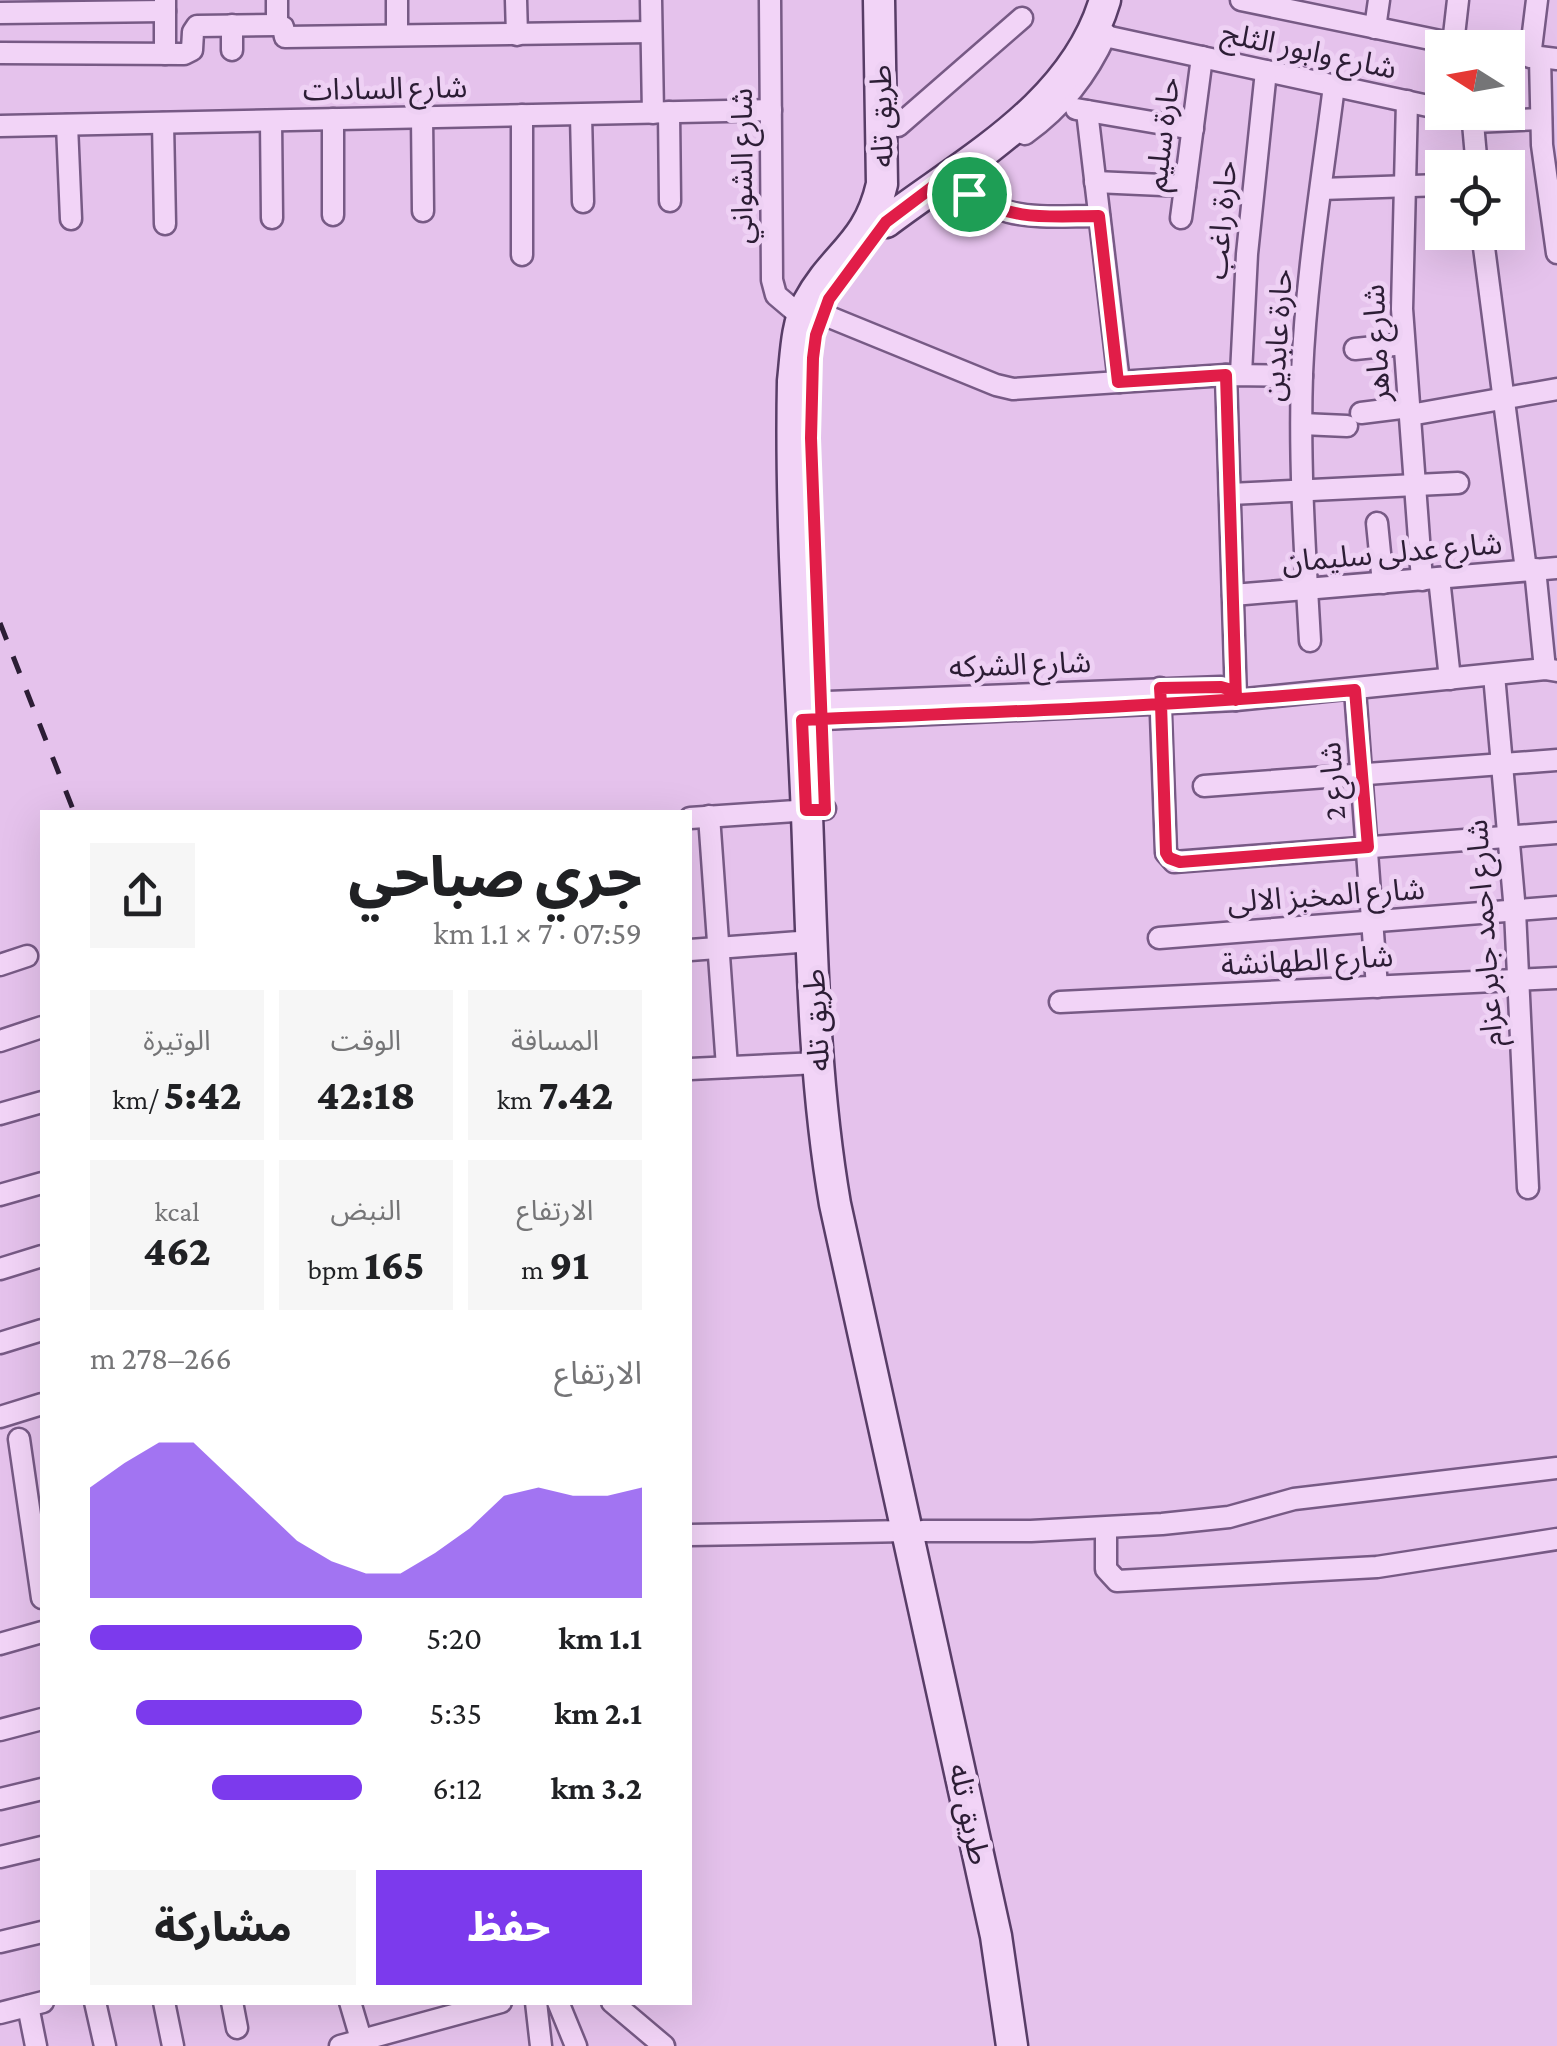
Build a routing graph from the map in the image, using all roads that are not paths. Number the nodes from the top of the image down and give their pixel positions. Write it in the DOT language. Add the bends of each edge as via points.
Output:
graph roads {
  1 [pos="276,0"];
  2 [pos="396,0"];
  3 [pos="516,0"];
  4 [pos="650,0"];
  5 [pos="770,0"];
  6 [pos="879,0"];
  7 [pos="896,0"];
  8 [pos="1105,0"];
  9 [pos="1116,0"];
  10 [pos="1241,0"];
  11 [pos="1379,0"];
  12 [pos="1458,0"];
  13 [pos="1537,0"];
  14 [pos="39,6"];
  15 [pos="93,6"];
  16 [pos="165,6"];
  17 [pos="1295,6"];
  18 [pos="0,13"];
  19 [pos="1022,18"];
  20 [pos="232,25"];
  21 [pos="278,26"];
  22 [pos="1375,28"];
  23 [pos="1463,30"];
  24 [pos="651,32"];
  25 [pos="397,35"];
  26 [pos="517,35"];
  27 [pos="1106,36"];
  28 [pos="1425,38"];
  29 [pos="232,50"];
  30 [pos="0,53"];
  31 [pos="165,54"];
  32 [pos="1202,57"];
  33 [pos="1542,58"];
  34 [pos="1266,72"];
  35 [pos="1334,86"];
  36 [pos="1408,101"];
  37 [pos="1425,104"];
  38 [pos="1060,106"];
  39 [pos="771,110"];
  40 [pos="1087,111"];
  41 [pos="661,112"];
  42 [pos="522,115"];
  43 [pos="581,116"];
  44 [pos="422,118"];
  45 [pos="1525,118"];
  46 [pos="1540,118"];
  47 [pos="333,119"];
  48 [pos="271,121"];
  49 [pos="163,123"];
  50 [pos="67,125"];
  51 [pos="0,126"];
  52 [pos="898,126"];
  53 [pos="1192,129"];
  54 [pos="955,177"];
  55 [pos="1096,182"];
  56 [pos="1425,185"];
  57 [pos="1185,186"];
  58 [pos="1404,186"];
  59 [pos="1320,189"];
  60 [pos="670,200"];
  61 [pos="583,202"];
  62 [pos="886,208"];
  63 [pos="423,211"];
  64 [pos="333,215"];
  65 [pos="1099,216"];
  66 [pos="272,218"];
  67 [pos="1181,218"];
  68 [pos="70,219"];
  69 [pos="165,224"];
  70 [pos="1484,250"];
  71 [pos="1557,253"];
  72 [pos="522,256"];
  73 [pos="812,316"];
  74 [pos="1404,344"];
  75 [pos="1355,349"];
  76 [pos="1233,375"];
  77 [pos="1302,376"];
  78 [pos="1118,382"];
  79 [pos="1557,389"];
  80 [pos="1503,399"];
  81 [pos="1410,411"];
  82 [pos="1302,424"];
  83 [pos="1458,483"];
  84 [pos="1415,486"];
  85 [pos="1303,490"];
  86 [pos="1230,494"];
  87 [pos="1377,523"];
  88 [pos="1557,568"];
  89 [pos="1530,570"];
  90 [pos="1430,579"];
  91 [pos="1384,584"];
  92 [pos="1307,590"];
  93 [pos="1233,595"];
  94 [pos="1310,642"];
  95 [pos="1553,667"];
  96 [pos="1494,674"];
  97 [pos="1450,679"];
  98 [pos="1355,690"];
  99 [pos="1160,696"];
  100 [pos="1236,700"];
  101 [pos="811,711"];
  102 [pos="1557,760"];
  103 [pos="1502,764"];
  104 [pos="1362,776"];
  105 [pos="1204,786"];
  106 [pos="816,810"];
  107 [pos="700,817"];
  108 [pos="1557,832"];
  109 [pos="1508,836"];
  110 [pos="1368,847"];
  111 [pos="1557,907"];
  112 [pos="1515,911"];
  113 [pos="1373,923"];
  114 [pos="1159,938"];
  115 [pos="812,941"];
  116 [pos="718,948"];
  117 [pos="692,950"];
  118 [pos="27,956"];
  119 [pos="0,965"];
  120 [pos="1557,978"];
  121 [pos="1518,980"];
  122 [pos="1378,987"];
  123 [pos="1060,1002"];
  124 [pos="40,1028"];
  125 [pos="0,1040"];
  126 [pos="818,1063"];
  127 [pos="727,1067"];
  128 [pos="692,1069"];
  129 [pos="40,1103"];
  130 [pos="0,1114"];
  131 [pos="40,1183"];
  132 [pos="1528,1188"];
  133 [pos="0,1195"];
  134 [pos="40,1257"];
  135 [pos="0,1269"];
  136 [pos="40,1331"];
  137 [pos="0,1343"];
  138 [pos="40,1405"];
  139 [pos="0,1417"];
  140 [pos="19,1439"];
  141 [pos="1557,1468"];
  142 [pos="1106,1528"];
  143 [pos="915,1531"];
  144 [pos="692,1535"];
  145 [pos="1557,1539"];
  146 [pos="40,1584"];
  147 [pos="40,1633"];
  148 [pos="0,1644"];
  149 [pos="40,1719"];
  150 [pos="0,1730"];
  151 [pos="40,1790"];
  152 [pos="0,1800"];
  153 [pos="40,1848"];
  154 [pos="0,1858"];
  155 [pos="40,1932"];
  156 [pos="0,1942"];
  157 [pos="1017,1999"];
  158 [pos="36,2004"];
  159 [pos="96,2005"];
  160 [pos="165,2005"];
  161 [pos="233,2005"];
  162 [pos="351,2005"];
  163 [pos="490,2005"];
  164 [pos="536,2005"];
  165 [pos="559,2005"];
  166 [pos="616,2005"];
  167 [pos="0,2013"];
  168 [pos="237,2028"];
  169 [pos="361,2039"];
  170 [pos="36,2046"];
  171 [pos="105,2046"];
  172 [pos="174,2046"];
  173 [pos="340,2046"];
  174 [pos="541,2046"];
  175 [pos="576,2046"];
  176 [pos="664,2046"];
  177 [pos="1012,2046"];
  178 [pos="1032,2046"];
  1 -- 21 [label="street"];
  2 -- 25 [label="street"];
  3 -- 26 [label="street"];
  4 -- 24 [label="street"];
  5 -- 39 [label="street, شارع الشواني"];
  6 -- 62 [label="main road, طريق تله"];
  7 -- 52 [label="main road, طريق تله"];
  8 -- 54 [label="main road" via="1072,68"];
  9 -- 27 [label="street"];
  10 -- 17 [label="street"];
  11 -- 22 [label="street"];
  12 -- 23 [label="street"];
  13 -- 33 [label="street"];
  14 -- 15 [label="street"];
  14 -- 18 [label="street"];
  15 -- 16 [label="street"];
  16 -- 31 [label="street"];
  17 -- 22 [label="street"];
  19 -- 52 [label="street"];
  20 -- 21 [label="street"];
  20 -- 29 [label="street"];
  20 -- 31 [label="street" via="197,26 188,53"];
  21 -- 25 [label="street" via="288,37"];
  22 -- 28 [label="street"];
  24 -- 26 [label="street"];
  24 -- 41 [label="street"];
  25 -- 26 [label="street"];
  27 -- 32 [label="street, شارع وابور الثلج"];
  27 -- 38 [label="street"];
  30 -- 31 [label="street"];
  32 -- 34 [label="street, شارع وابور الثلج"];
  32 -- 53 [label="street, حارة سليم"];
  33 -- 46 [label="street"];
  34 -- 35 [label="street, شارع وابور الثلج"];
  34 -- 76 [label="street, حارة راغب"];
  35 -- 36 [label="street, شارع وابور الثلج"];
  35 -- 59 [label="street, حارة عابدين"];
  36 -- 37 [label="street, شارع وابور الثلج"];
  36 -- 58 [label="street, شارع ماهر"];
  38 -- 40 [label="street"];
  38 -- 54 [label="street"];
  39 -- 41 [label="street, شارع السادات"];
  39 -- 73 [label="street, شارع الشواني" via="773,288 781,301"];
  40 -- 53 [label="street"];
  40 -- 55 [label="street"];
  41 -- 43 [label="street, شارع السادات"];
  41 -- 60 [label="street"];
  42 -- 43 [label="street, شارع السادات"];
  42 -- 44 [label="street, شارع السادات"];
  42 -- 72 [label="street"];
  43 -- 61 [label="street"];
  44 -- 47 [label="street, شارع السادات"];
  44 -- 63 [label="street"];
  45 -- 46 [label="street"];
  46 -- 71 [label="street"];
  47 -- 48 [label="street, شارع السادات"];
  47 -- 64 [label="street"];
  48 -- 49 [label="street, شارع السادات"];
  48 -- 66 [label="street"];
  49 -- 50 [label="street, شارع السادات"];
  49 -- 69 [label="street"];
  50 -- 51 [label="street, شارع السادات"];
  50 -- 68 [label="street"];
  52 -- 62 [label="main road, طريق تله" via="898,187"];
  53 -- 57 [label="street, حارة سليم"];
  54 -- 62 [label="main road"];
  54 -- 65 [label="street" via="969,194 1004,212"];
  55 -- 57 [label="street"];
  55 -- 65 [label="street"];
  56 -- 58 [label="street"];
  57 -- 67 [label="street, حارة سليم"];
  58 -- 59 [label="street"];
  58 -- 74 [label="street, شارع ماهر"];
  59 -- 77 [label="street, حارة عابدين"];
  62 -- 73 [label="main road, طريق تله"];
  65 -- 78 [label="street"];
  70 -- 80 [label="street"];
  73 -- 78 [label="street" via="996,385"];
  73 -- 101 [label="main road, طريق تله"];
  74 -- 75 [label="street"];
  74 -- 81 [label="street, شارع ماهر"];
  76 -- 77 [label="street"];
  76 -- 78 [label="street"];
  76 -- 86 [label="street, حارة راغب"];
  77 -- 82 [label="street, حارة عابدين"];
  79 -- 80 [label="street"];
  80 -- 81 [label="street"];
  80 -- 89 [label="street"];
  81 -- 82 [label="street"];
  81 -- 84 [label="street, شارع ماهر"];
  82 -- 85 [label="street, حارة عابدين"];
  83 -- 84 [label="street"];
  84 -- 85 [label="street"];
  84 -- 90 [label="street, شارع ماهر"];
  85 -- 86 [label="street"];
  85 -- 92 [label="street, حارة عابدين"];
  86 -- 93 [label="street, حارة راغب"];
  87 -- 91 [label="street"];
  88 -- 89 [label="street, شارع عدلى سليمان"];
  89 -- 90 [label="street, شارع عدلى سليمان"];
  89 -- 95 [label="street"];
  90 -- 91 [label="street, شارع عدلى سليمان"];
  90 -- 97 [label="street, شارع ماهر"];
  91 -- 92 [label="street, شارع عدلى سليمان"];
  92 -- 93 [label="street, شارع عدلى سليمان"];
  92 -- 94 [label="street, حارة عابدين"];
  93 -- 100 [label="street, حارة راغب"];
  95 -- 96 [label="street, شارع الشركه"];
  96 -- 97 [label="street, شارع الشركه"];
  96 -- 103 [label="street, شارع احمد جابر عزام"];
  97 -- 98 [label="street, شارع الشركه"];
  98 -- 100 [label="street, شارع الشركه"];
  98 -- 104 [label="street, شارع 2"];
  99 -- 100 [label="street, شارع الشركه" via="1221,687"];
  99 -- 101 [label="street, شارع الشركه"];
  99 -- 110 [label="street" via="1166,853 1174,862"];
  101 -- 106 [label="main road, طريق تله"];
  102 -- 103 [label="street"];
  103 -- 104 [label="street"];
  103 -- 109 [label="street, شارع احمد جابر عزام"];
  104 -- 105 [label="street"];
  104 -- 110 [label="street, شارع 2"];
  106 -- 107 [label="street"];
  106 -- 115 [label="main road, طريق تله"];
  106 -- 143 [label="main road, طريق تله" via="843,1145"];
  107 -- 116 [label="street"];
  108 -- 109 [label="street"];
  109 -- 110 [label="street"];
  109 -- 112 [label="street, شارع احمد جابر عزام"];
  110 -- 113 [label="street, شارع 2"];
  111 -- 112 [label="street, شارع المخبز الالى"];
  112 -- 113 [label="street, شارع المخبز الالى"];
  112 -- 121 [label="street, شارع احمد جابر عزام"];
  113 -- 114 [label="street, شارع المخبز الالى"];
  113 -- 122 [label="street, شارع 2"];
  115 -- 116 [label="street"];
  115 -- 126 [label="main road, طريق تله"];
  116 -- 117 [label="street"];
  116 -- 127 [label="street"];
  118 -- 119 [label="street"];
  120 -- 121 [label="street, شارع الطهانشة"];
  121 -- 122 [label="street, شارع الطهانشة"];
  121 -- 132 [label="street, شارع احمد جابر عزام"];
  122 -- 123 [label="street, شارع الطهانشة"];
  124 -- 125 [label="street"];
  126 -- 127 [label="street"];
  126 -- 143 [label="main road, طريق تله" via="834,1204"];
  127 -- 128 [label="street"];
  129 -- 130 [label="street"];
  131 -- 133 [label="street"];
  134 -- 135 [label="street"];
  136 -- 137 [label="street"];
  138 -- 139 [label="street"];
  140 -- 146 [label="street"];
  141 -- 142 [label="street" via="1294,1499 1228,1517"];
  142 -- 143 [label="street"];
  142 -- 145 [label="street" via="1106,1569 1117,1580 1377,1567"];
  143 -- 144 [label="street"];
  143 -- 157 [label="main road, طريق تله"];
  147 -- 148 [label="street"];
  149 -- 150 [label="street"];
  151 -- 152 [label="street"];
  153 -- 154 [label="street"];
  155 -- 156 [label="street"];
  157 -- 177 [label="main road, طريق تله"];
  157 -- 178 [label="main road, طريق تله"];
  158 -- 167 [label="street"];
  158 -- 170 [label="street"];
  159 -- 171 [label="street"];
  160 -- 172 [label="street"];
  161 -- 168 [label="street"];
  162 -- 169 [label="street"];
  163 -- 169 [label="street"];
  164 -- 174 [label="street"];
  165 -- 175 [label="street"];
  166 -- 176 [label="street"];
  169 -- 173 [label="street"];
}
